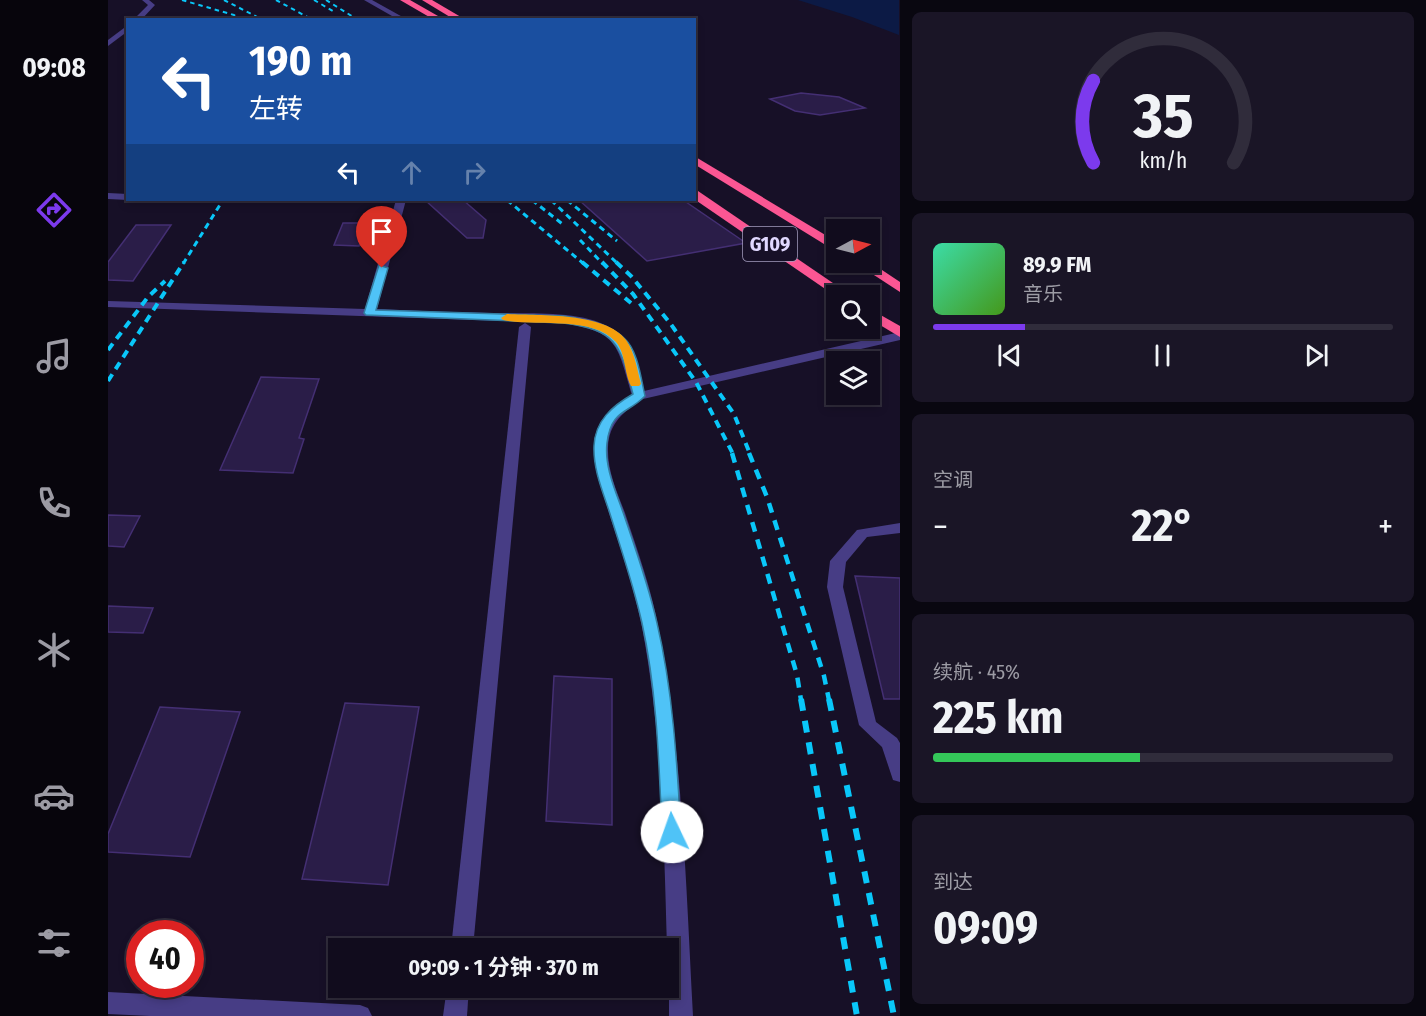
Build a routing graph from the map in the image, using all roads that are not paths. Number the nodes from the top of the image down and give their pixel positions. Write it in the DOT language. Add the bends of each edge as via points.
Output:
graph roads {
  1 [pos="145,0"];
  2 [pos="367,0"];
  3 [pos="404,0"];
  4 [pos="427,0"];
  5 [pos="446,10"];
  6 [pos="430,13"];
  7 [pos="138,18"];
  8 [pos="401,18"];
  9 [pos="436,18"];
  10 [pos="459,18"];
  11 [pos="126,29"];
  12 [pos="108,44"];
  13 [pos="696,160"];
  14 [pos="696,194"];
  15 [pos="108,196"];
  16 [pos="126,197"];
  17 [pos="401,201"];
  18 [pos="826,241"];
  19 [pos="877,273"];
  20 [pos="829,285"];
  21 [pos="900,288"];
  22 [pos="108,304"];
  23 [pos="370,313"];
  24 [pos="880,320"];
  25 [pos="525,327"];
  26 [pos="900,334"];
  27 [pos="639,396"];
  28 [pos="900,528"];
  29 [pos="900,775"];
  30 [pos="463,938"];
  31 [pos="457,998"];
  32 [pos="108,1003"];
  33 [pos="360,1016"];
  34 [pos="455,1016"];
  35 [pos="681,1016"];
  1 -- 7 [label="street" via="152,5"];
  2 -- 8 [label="street"];
  3 -- 6 [label="highway"];
  4 -- 5 [label="highway"];
  5 -- 6 [label="street"];
  5 -- 10 [label="highway"];
  6 -- 9 [label="highway"];
  11 -- 12 [label="street"];
  13 -- 18 [label="highway, G109"];
  14 -- 20 [label="highway, G109"];
  15 -- 16 [label="street"];
  17 -- 23 [label="street"];
  19 -- 21 [label="highway"];
  22 -- 23 [label="street"];
  23 -- 27 [label="street" via="589,323 621,340"];
  24 -- 26 [label="highway"];
  25 -- 30 [label="street"];
  26 -- 27 [label="street"];
  27 -- 35 [label="street" via="618,408 604,427 601,465 635,569 659,676 667,741"];
  28 -- 29 [label="street" via="862,533 837,561 835,587 868,725 890,743"];
  31 -- 34 [label="street"];
  32 -- 33 [label="street"];
}
